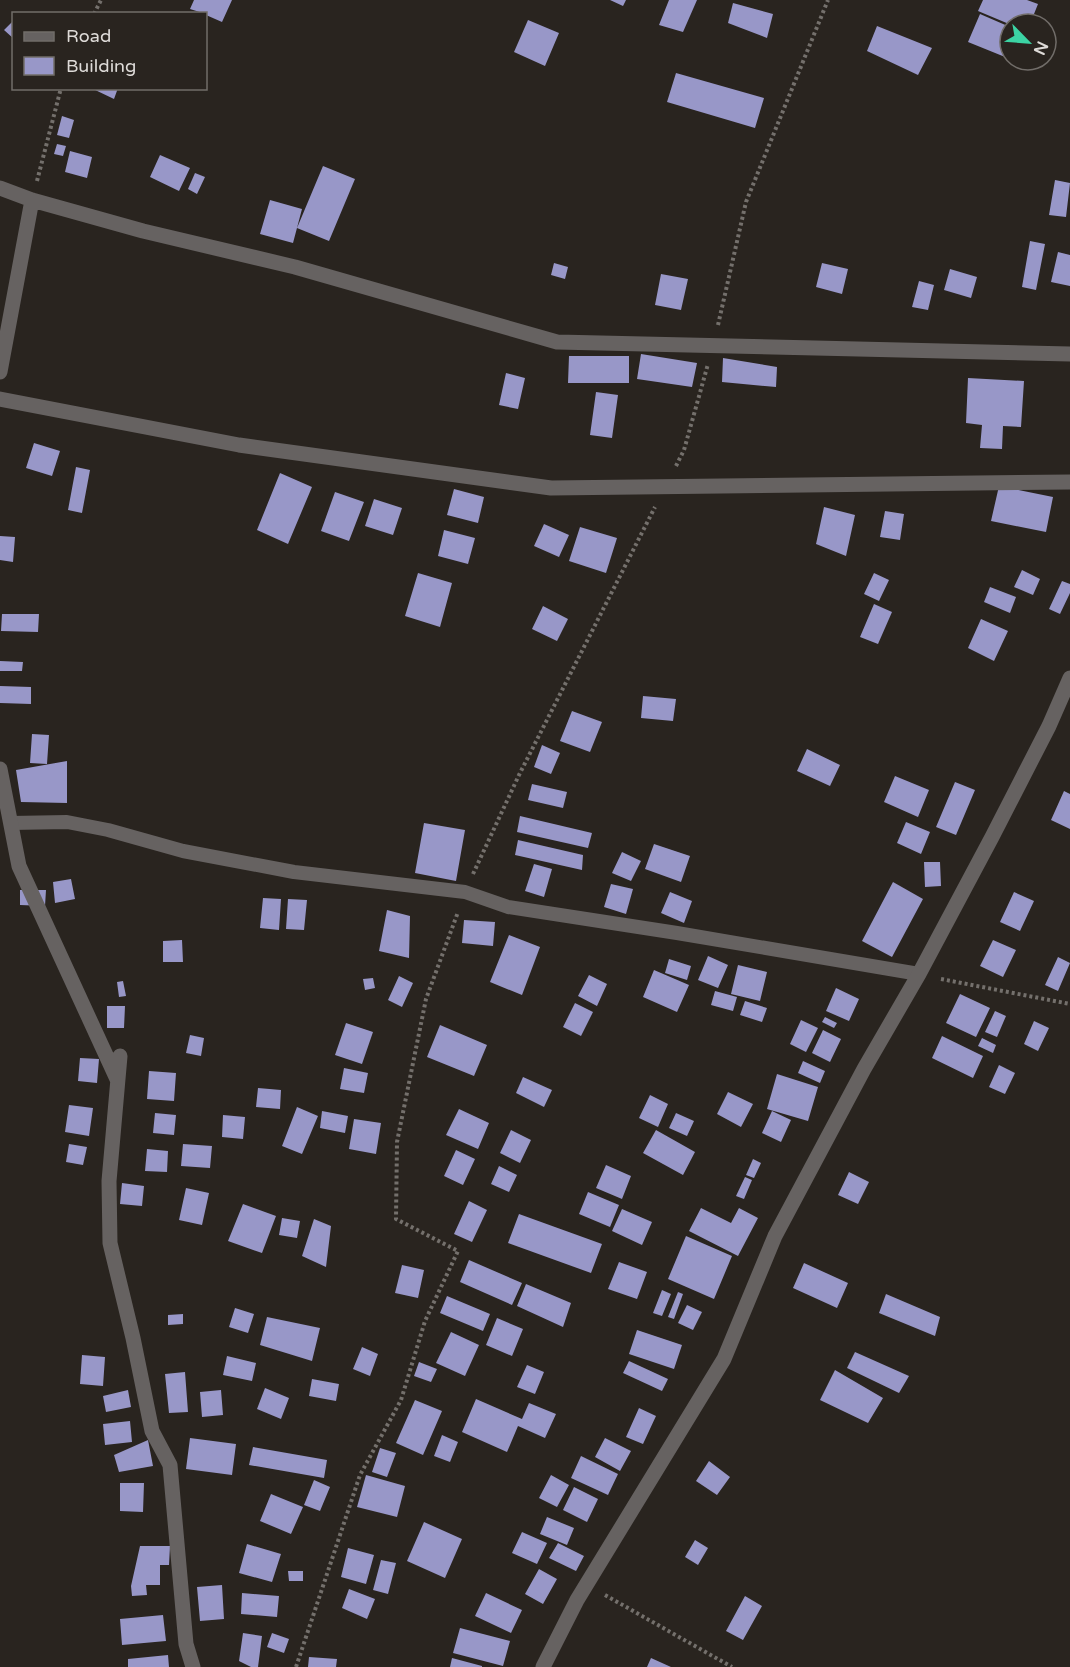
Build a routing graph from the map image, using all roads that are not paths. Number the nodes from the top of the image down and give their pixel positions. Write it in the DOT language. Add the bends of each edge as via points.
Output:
graph roads {
  1 [pos="0,188"];
  2 [pos="32,200"];
  3 [pos="1070,354"];
  4 [pos="0,372"];
  5 [pos="0,399"];
  6 [pos="1070,482"];
  7 [pos="1070,678"];
  8 [pos="0,769"];
  9 [pos="11,824"];
  10 [pos="919,974"];
  11 [pos="120,1056"];
  12 [pos="118,1081"];
  13 [pos="193,1667"];
  14 [pos="543,1667"];
  1 -- 2 [label="street"];
  2 -- 3 [label="street" via="295,267 557,342"];
  2 -- 4 [label="street"];
  5 -- 6 [label="street" via="239,445 551,488"];
  7 -- 10 [label="street" via="1049,726"];
  8 -- 9 [label="street"];
  9 -- 10 [label="lane" via="67,822 183,851 294,872 465,892 508,907"];
  9 -- 12 [label="street" via="19,866"];
  10 -- 14 [label="street" via="775,1236 724,1359 586,1585"];
  11 -- 12 [label="street"];
  12 -- 13 [label="street" via="109,1181 110,1243 152,1431 170,1465 186,1644"];
}
